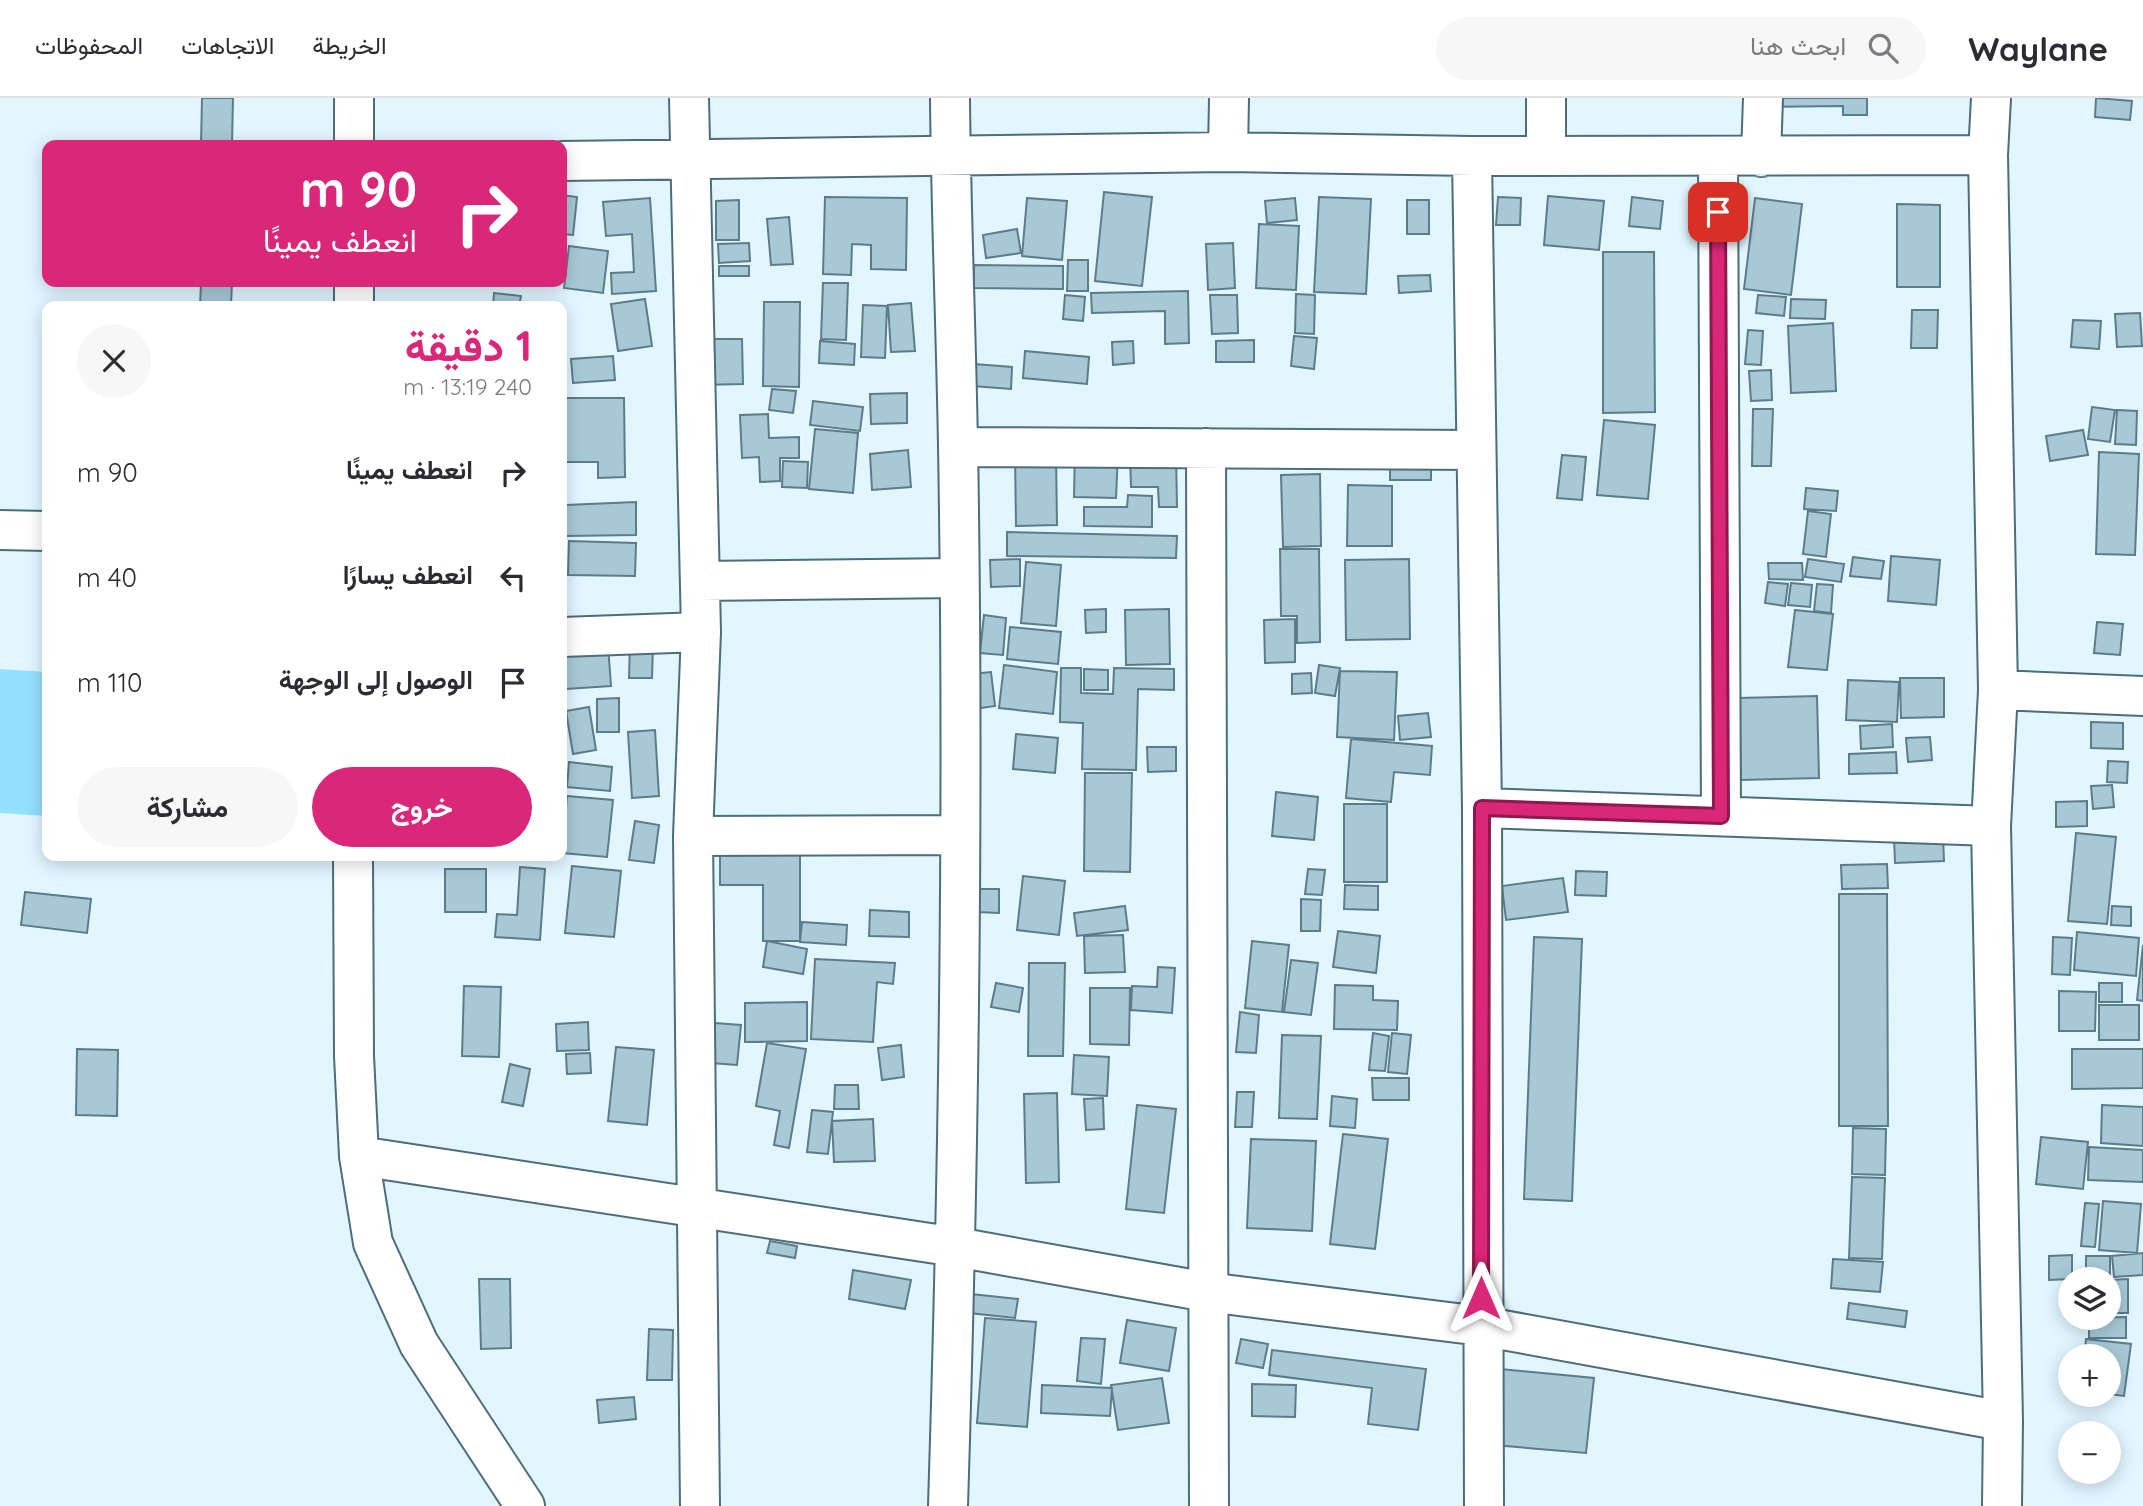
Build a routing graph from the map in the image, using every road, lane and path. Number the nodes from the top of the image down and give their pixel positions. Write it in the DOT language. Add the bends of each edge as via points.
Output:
graph roads {
  1 [pos="354,98"];
  2 [pos="689,98"];
  3 [pos="950,98"];
  4 [pos="1229,98"];
  5 [pos="1546,98"];
  6 [pos="1763,98"];
  7 [pos="1991,98"];
  8 [pos="354,140"];
  9 [pos="1228,152"];
  10 [pos="1988,155"];
  11 [pos="1472,156"];
  12 [pos="1546,156"];
  13 [pos="951,157"];
  14 [pos="1718,157"];
  15 [pos="1761,157"];
  16 [pos="688,159"];
  17 [pos="567,160"];
  18 [pos="958,447"];
  19 [pos="1206,448"];
  20 [pos="1476,450"];
  21 [pos="0,530"];
  22 [pos="42,531"];
  23 [pos="958,578"];
  24 [pos="699,581"];
  25 [pos="701,632"];
  26 [pos="567,637"];
  27 [pos="1998,690"];
  28 [pos="2143,696"];
  29 [pos="1482,808"];
  30 [pos="1721,816"];
  31 [pos="1992,827"];
  32 [pos="958,835"];
  33 [pos="693,836"];
  34 [pos="354,861"];
  35 [pos="359,1156"];
  36 [pos="699,1208"];
  37 [pos="956,1247"];
  38 [pos="1207,1292"];
  39 [pos="1481,1326"];
  40 [pos="2003,1421"];
  41 [pos="525,1506"];
  42 [pos="701,1506"];
  43 [pos="948,1506"];
  44 [pos="1209,1506"];
  45 [pos="1484,1506"];
  46 [pos="2002,1506"];
  1 -- 8 [label="street"];
  2 -- 16 [label="street"];
  3 -- 13 [label="street"];
  4 -- 9 [label="street"];
  5 -- 12 [label="street"];
  6 -- 15 [label="street"];
  7 -- 10 [label="street"];
  9 -- 11 [label="street"];
  9 -- 13 [label="street"];
  10 -- 15 [label="street"];
  10 -- 27 [label="street"];
  11 -- 12 [label="street"];
  11 -- 20 [label="street"];
  12 -- 14 [label="street"];
  13 -- 16 [label="street"];
  13 -- 18 [label="street"];
  14 -- 15 [label="street"];
  14 -- 30 [label="street"];
  16 -- 17 [label="street"];
  16 -- 24 [label="street"];
  18 -- 19 [label="street"];
  18 -- 23 [label="street"];
  19 -- 20 [label="street"];
  19 -- 38 [label="street"];
  20 -- 29 [label="street"];
  21 -- 22 [label="street"];
  23 -- 24 [label="street"];
  23 -- 32 [label="street"];
  24 -- 25 [label="street"];
  25 -- 26 [label="street"];
  25 -- 33 [label="street"];
  27 -- 28 [label="street"];
  27 -- 31 [label="street"];
  29 -- 30 [label="street"];
  29 -- 39 [label="street"];
  30 -- 31 [label="street"];
  31 -- 40 [label="street"];
  32 -- 33 [label="street"];
  32 -- 37 [label="street"];
  33 -- 36 [label="street"];
  34 -- 35 [label="street"];
  35 -- 36 [label="street"];
  35 -- 41 [label="street" via="373,1243 419,1344"];
  36 -- 37 [label="street"];
  36 -- 42 [label="street"];
  37 -- 38 [label="street"];
  37 -- 43 [label="street"];
  38 -- 39 [label="street"];
  38 -- 44 [label="street"];
  39 -- 40 [label="street"];
  39 -- 45 [label="street"];
  40 -- 46 [label="street"];
}
